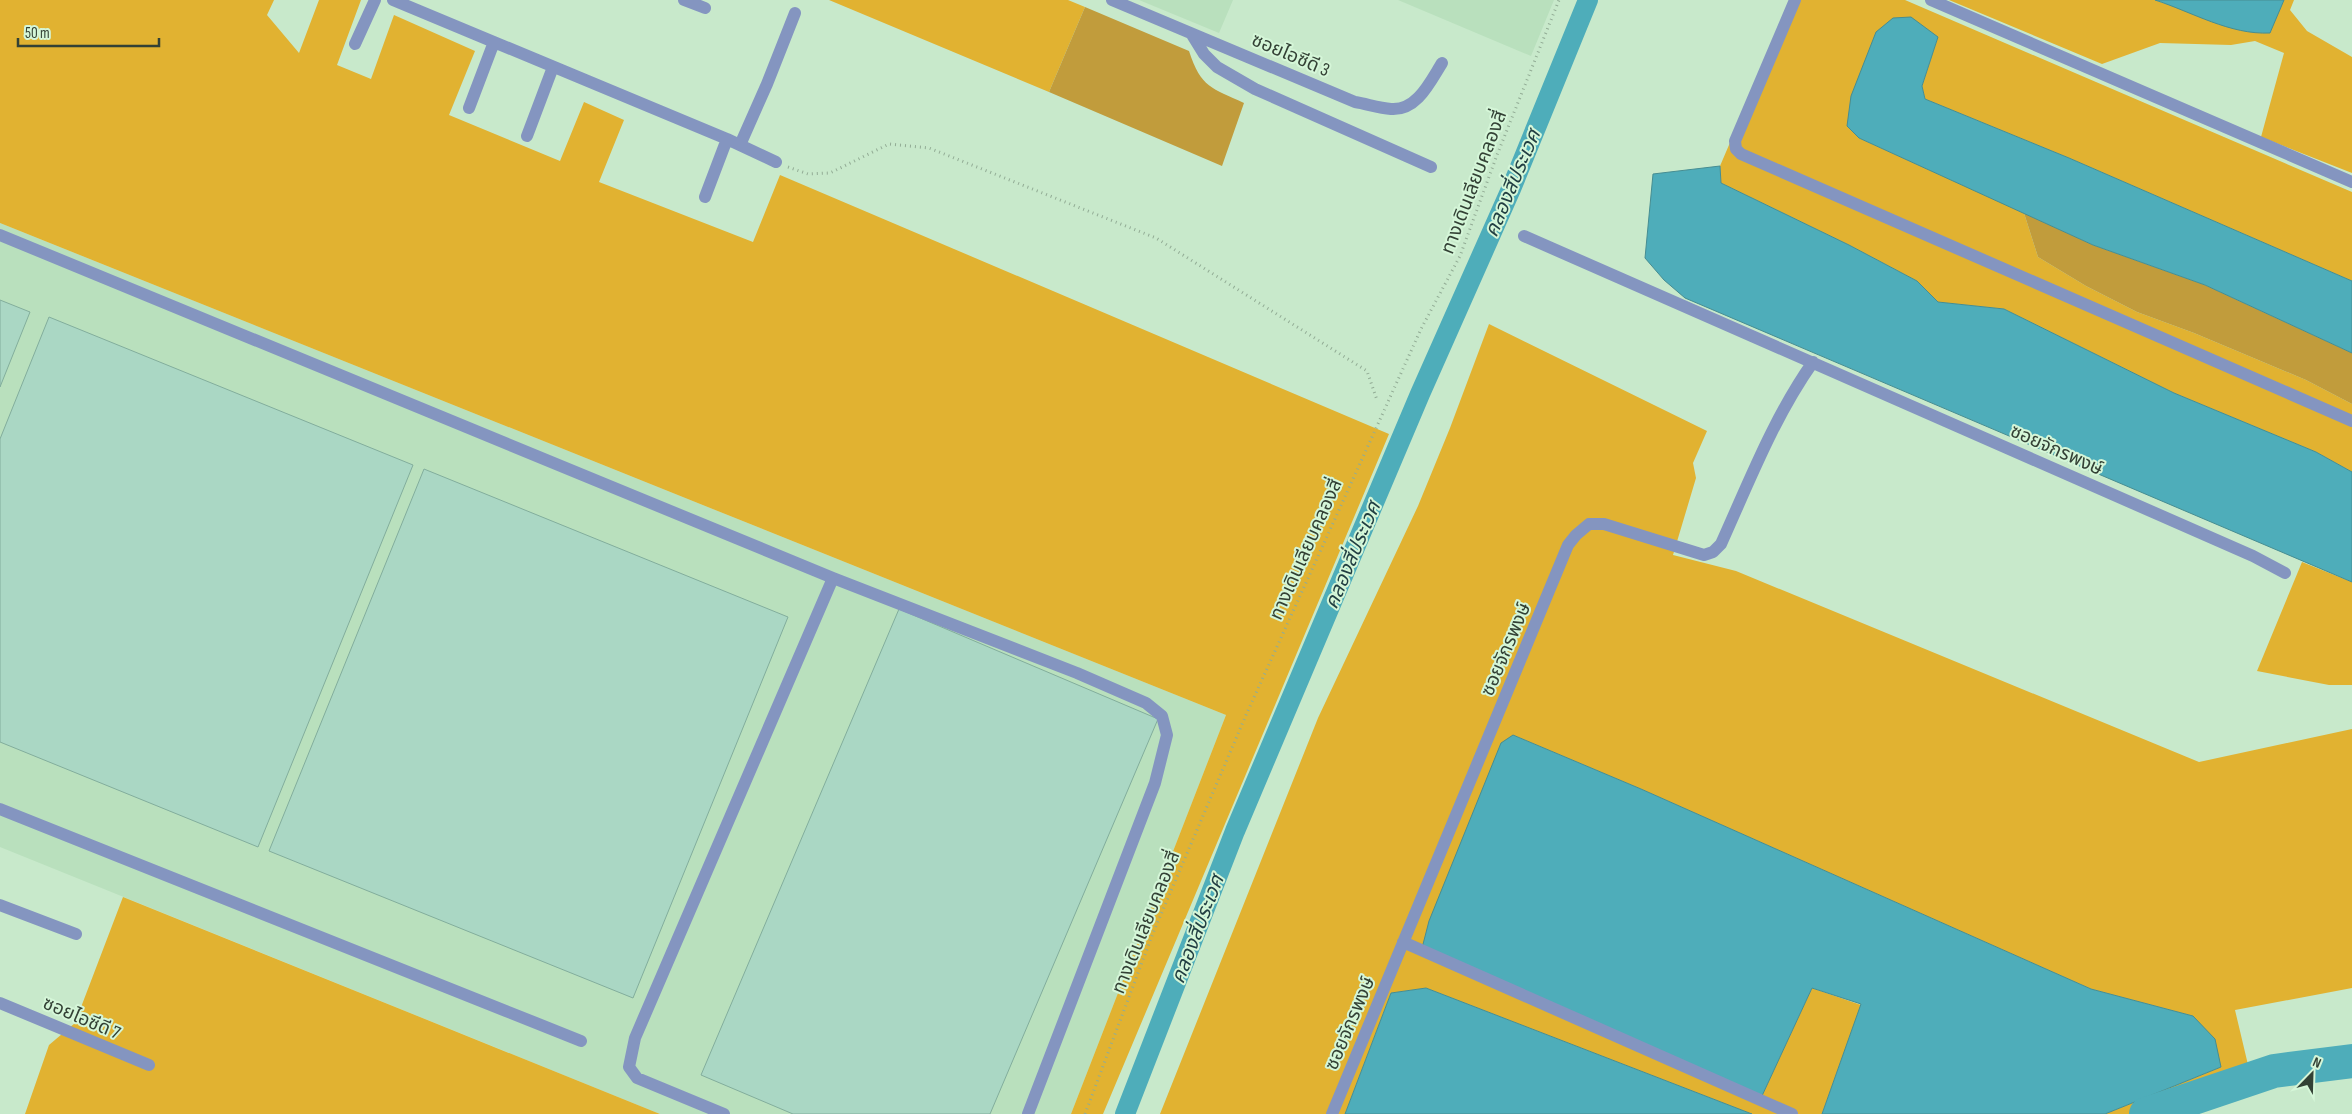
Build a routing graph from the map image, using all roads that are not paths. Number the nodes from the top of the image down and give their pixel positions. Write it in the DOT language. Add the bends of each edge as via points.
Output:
graph roads {
  1 [pos="375,0"];
  2 [pos="393,0"];
  3 [pos="684,0"];
  4 [pos="1112,0"];
  5 [pos="1795,0"];
  6 [pos="1931,0"];
  7 [pos="705,8"];
  8 [pos="794,13"];
  9 [pos="1192,33"];
  10 [pos="494,42"];
  11 [pos="354,44"];
  12 [pos="1442,63"];
  13 [pos="553,67"];
  14 [pos="469,108"];
  15 [pos="527,136"];
  16 [pos="727,139"];
  17 [pos="740,144"];
  18 [pos="776,162"];
  19 [pos="1431,167"];
  20 [pos="2352,182"];
  21 [pos="705,196"];
  22 [pos="0,235"];
  23 [pos="1524,236"];
  24 [pos="1813,362"];
  25 [pos="2352,421"];
  26 [pos="2285,572"];
  27 [pos="833,578"];
  28 [pos="0,809"];
  29 [pos="0,905"];
  30 [pos="76,934"];
  31 [pos="1403,942"];
  32 [pos="0,1003"];
  33 [pos="581,1041"];
  34 [pos="149,1065"];
  35 [pos="724,1114"];
  36 [pos="1028,1114"];
  37 [pos="1332,1114"];
  38 [pos="1792,1114"];
  1 -- 11 [label="street"];
  2 -- 10 [label="street"];
  3 -- 7 [label="street"];
  4 -- 9 [label="street, ซอยไอซีดี 3"];
  5 -- 25 [label="street" via="1735,141 1741,154"];
  6 -- 20 [label="street"];
  8 -- 17 [label="street"];
  9 -- 12 [label="street, ซอยไอซีดี 3" via="1355,102 1392,109 1404,107 1419,98"];
  9 -- 19 [label="street" via="1216,67 1256,89"];
  10 -- 13 [label="street"];
  10 -- 14 [label="street"];
  13 -- 15 [label="street"];
  13 -- 16 [label="street"];
  16 -- 17 [label="street"];
  16 -- 21 [label="street"];
  17 -- 18 [label="street"];
  22 -- 27 [label="street"];
  23 -- 24 [label="street, ซอยจักรพงษ์"];
  24 -- 26 [label="street, ซอยจักรพงษ์"];
  24 -- 31 [label="street, ซอยจักรพงษ์" via="1796,386 1721,544 1713,552 1704,555 1604,524 1589,524 1568,545"];
  27 -- 35 [label="street" via="635,1038 629,1067 637,1078"];
  27 -- 36 [label="street" via="1078,673 1146,703 1162,716 1167,734 1155,783"];
  28 -- 33 [label="street"];
  29 -- 30 [label="street"];
  31 -- 37 [label="street, ซอยจักรพงษ์"];
  31 -- 38 [label="street"];
  32 -- 34 [label="street, ซอยไอซีดี 7"];
}
